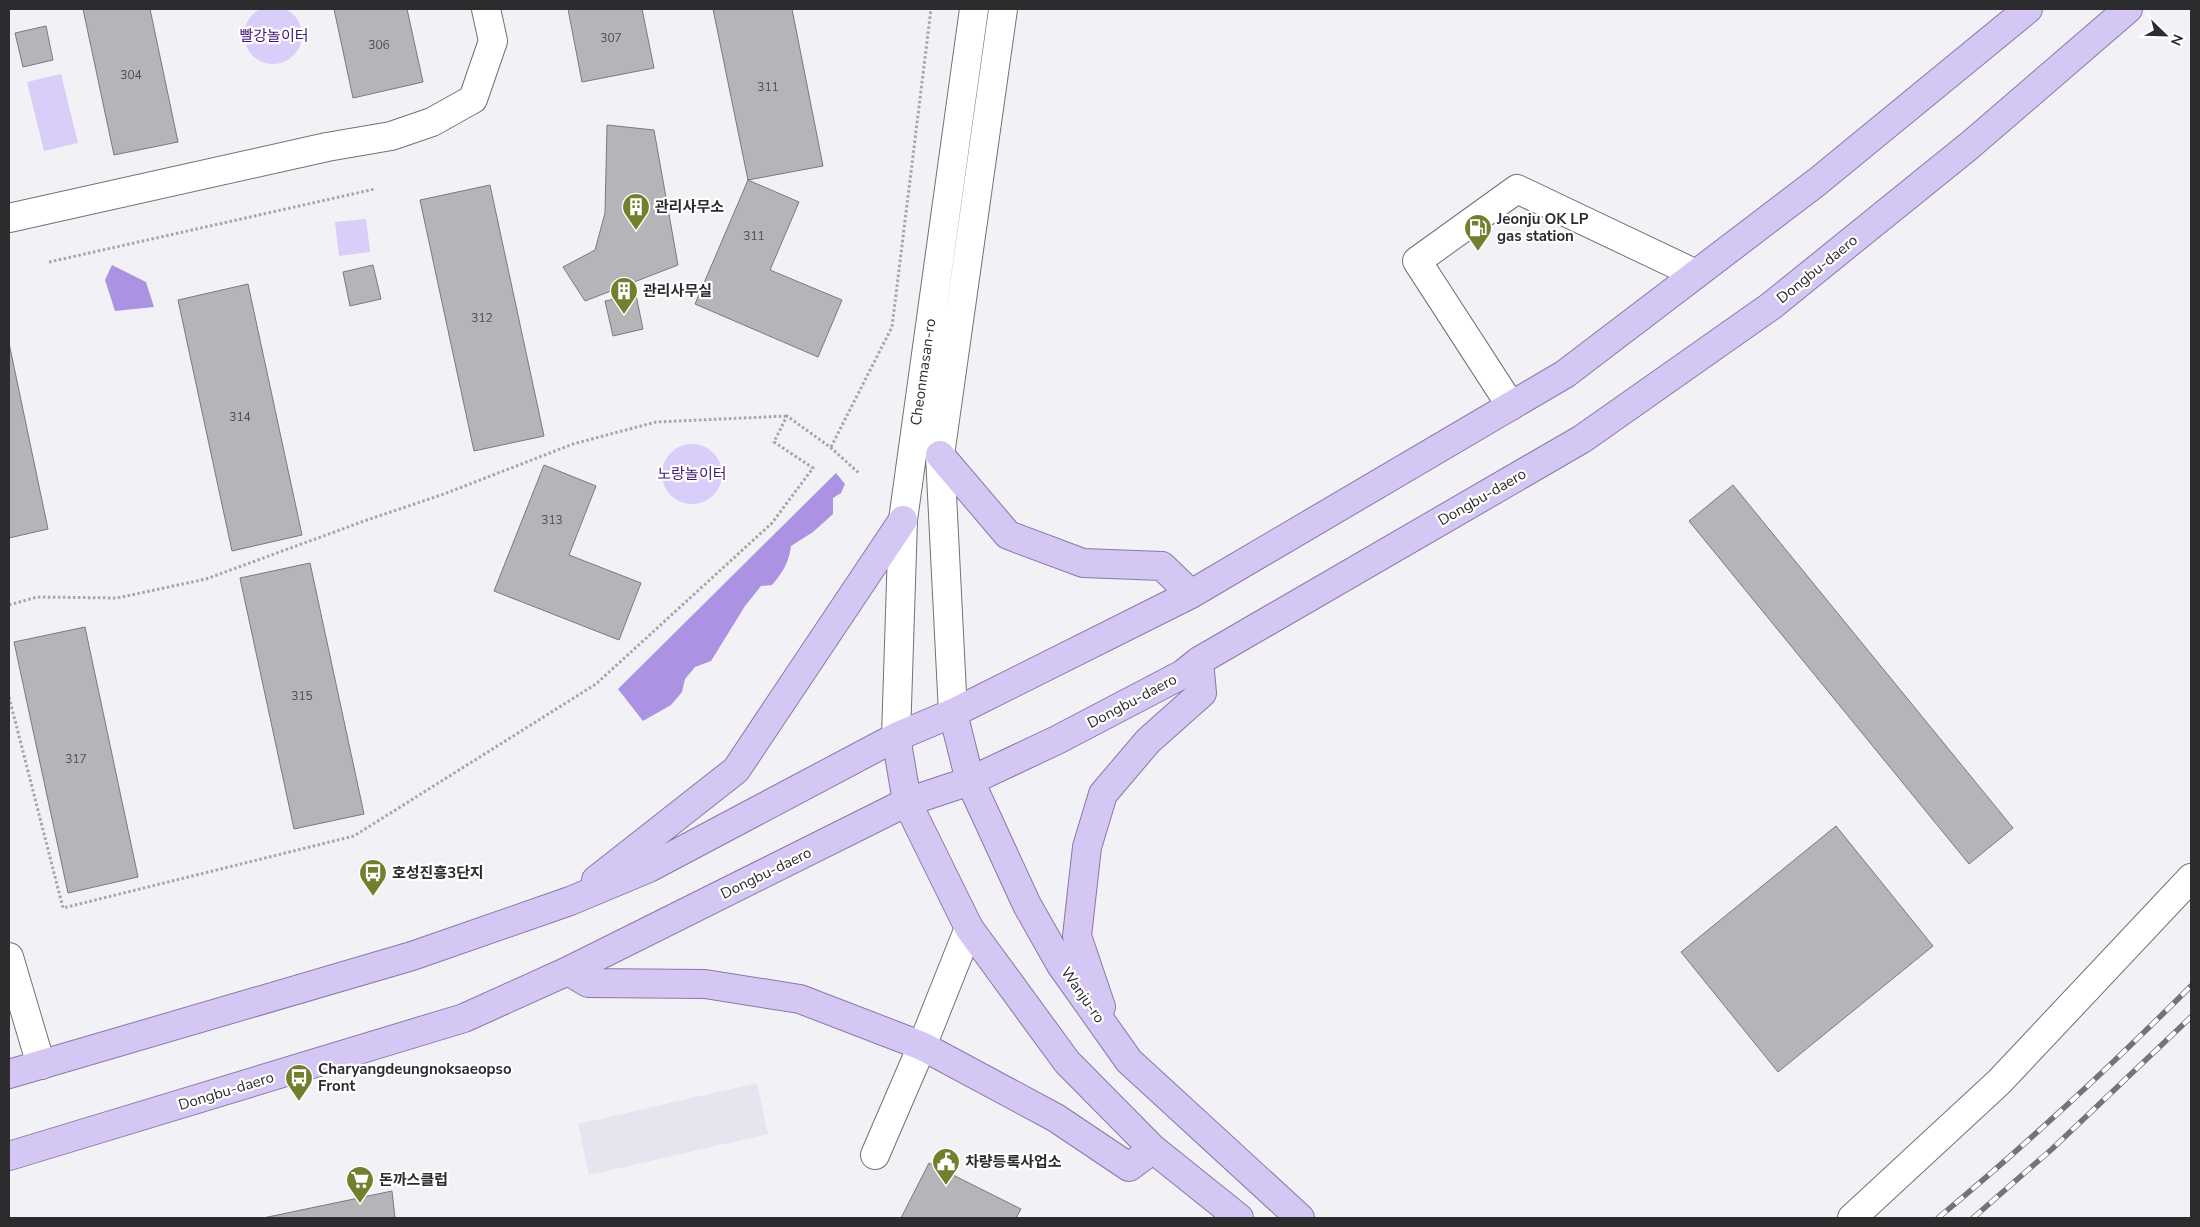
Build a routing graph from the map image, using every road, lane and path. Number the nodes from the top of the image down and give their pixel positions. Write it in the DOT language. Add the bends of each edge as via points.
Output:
graph roads {
  1 [pos="486,9"];
  2 [pos="931,9"];
  3 [pos="974,9"];
  4 [pos="1003,9"];
  5 [pos="2028,9"];
  6 [pos="2128,9"];
  7 [pos="375,189"];
  8 [pos="9,218"];
  9 [pos="49,262"];
  10 [pos="1696,274"];
  11 [pos="1511,406"];
  12 [pos="787,416"];
  13 [pos="831,447"];
  14 [pos="940,455"];
  15 [pos="860,474"];
  16 [pos="903,520"];
  17 [pos="1191,594"];
  18 [pos="9,606"];
  19 [pos="1199,661"];
  20 [pos="9,697"];
  21 [pos="953,713"];
  22 [pos="896,737"];
  23 [pos="970,781"];
  24 [pos="907,802"];
  25 [pos="2188,889"];
  26 [pos="570,900"];
  27 [pos="969,928"];
  28 [pos="9,957"];
  29 [pos="568,971"];
  30 [pos="1112,1036"];
  31 [pos="922,1046"];
  32 [pos="41,1065"];
  33 [pos="9,1074"];
  34 [pos="1152,1149"];
  35 [pos="875,1155"];
  36 [pos="9,1156"];
  37 [pos="1239,1218"];
  38 [pos="1300,1218"];
  39 [pos="1852,1218"];
  1 -- 8 [label="street" via="493,41 473,99 432,122 391,136"];
  2 -- 13 [label="path" via="892,327"];
  3 -- 16 [label="street, Cheonmasan-ro"];
  4 -- 14 [label="street, Cheonmasan-ro"];
  5 -- 10 [label="main road" via="1817,182"];
  6 -- 19 [label="main road, Dongbu-daero" via="1969,146 1771,306 1582,439"];
  7 -- 9 [label="path"];
  10 -- 11 [label="main road" via="1565,374"];
  10 -- 11 [label="street" via="1516,189 1417,261"];
  11 -- 17 [label="main road"];
  12 -- 13 [label="path"];
  12 -- 18 [label="path" via="656,422 573,444 444,494 206,578 117,598 37,597"];
  12 -- 20 [label="path" via="774,442 813,468 772,523 596,684 354,836 63,908"];
  13 -- 15 [label="path"];
  14 -- 17 [label="main road" via="1008,535 1084,563 1162,566"];
  14 -- 21 [label="street, Cheonmasan-ro"];
  16 -- 22 [label="street, Cheonmasan-ro"];
  16 -- 26 [label="main road" via="736,770"];
  17 -- 21 [label="main road"];
  19 -- 23 [label="main road, Dongbu-daero" via="1183,674"];
  19 -- 30 [label="main road" via="1202,693 1148,741 1103,794 1087,847 1077,936"];
  21 -- 22 [label="main road"];
  21 -- 23 [label="main road, Wanju-ro"];
  22 -- 24 [label="main road"];
  22 -- 26 [label="main road" via="649,868"];
  23 -- 24 [label="main road, Dongbu-daero"];
  23 -- 30 [label="main road, Wanju-ro" via="1027,905 1061,966"];
  24 -- 27 [label="main road"];
  24 -- 29 [label="main road, Dongbu-daero"];
  25 -- 39 [label="street" via="1999,1082"];
  26 -- 32 [label="main road" via="412,956"];
  27 -- 31 [label="street"];
  27 -- 34 [label="main road" via="1067,1062"];
  28 -- 32 [label="street"];
  29 -- 31 [label="main road" via="588,983 705,984 800,999"];
  29 -- 36 [label="main road, Dongbu-daero" via="464,1018"];
  30 -- 38 [label="main road, Wanju-ro" via="1129,1061"];
  31 -- 34 [label="main road" via="1056,1118 1129,1167"];
  31 -- 35 [label="street"];
  32 -- 33 [label="main road"];
  34 -- 37 [label="main road"];
}
